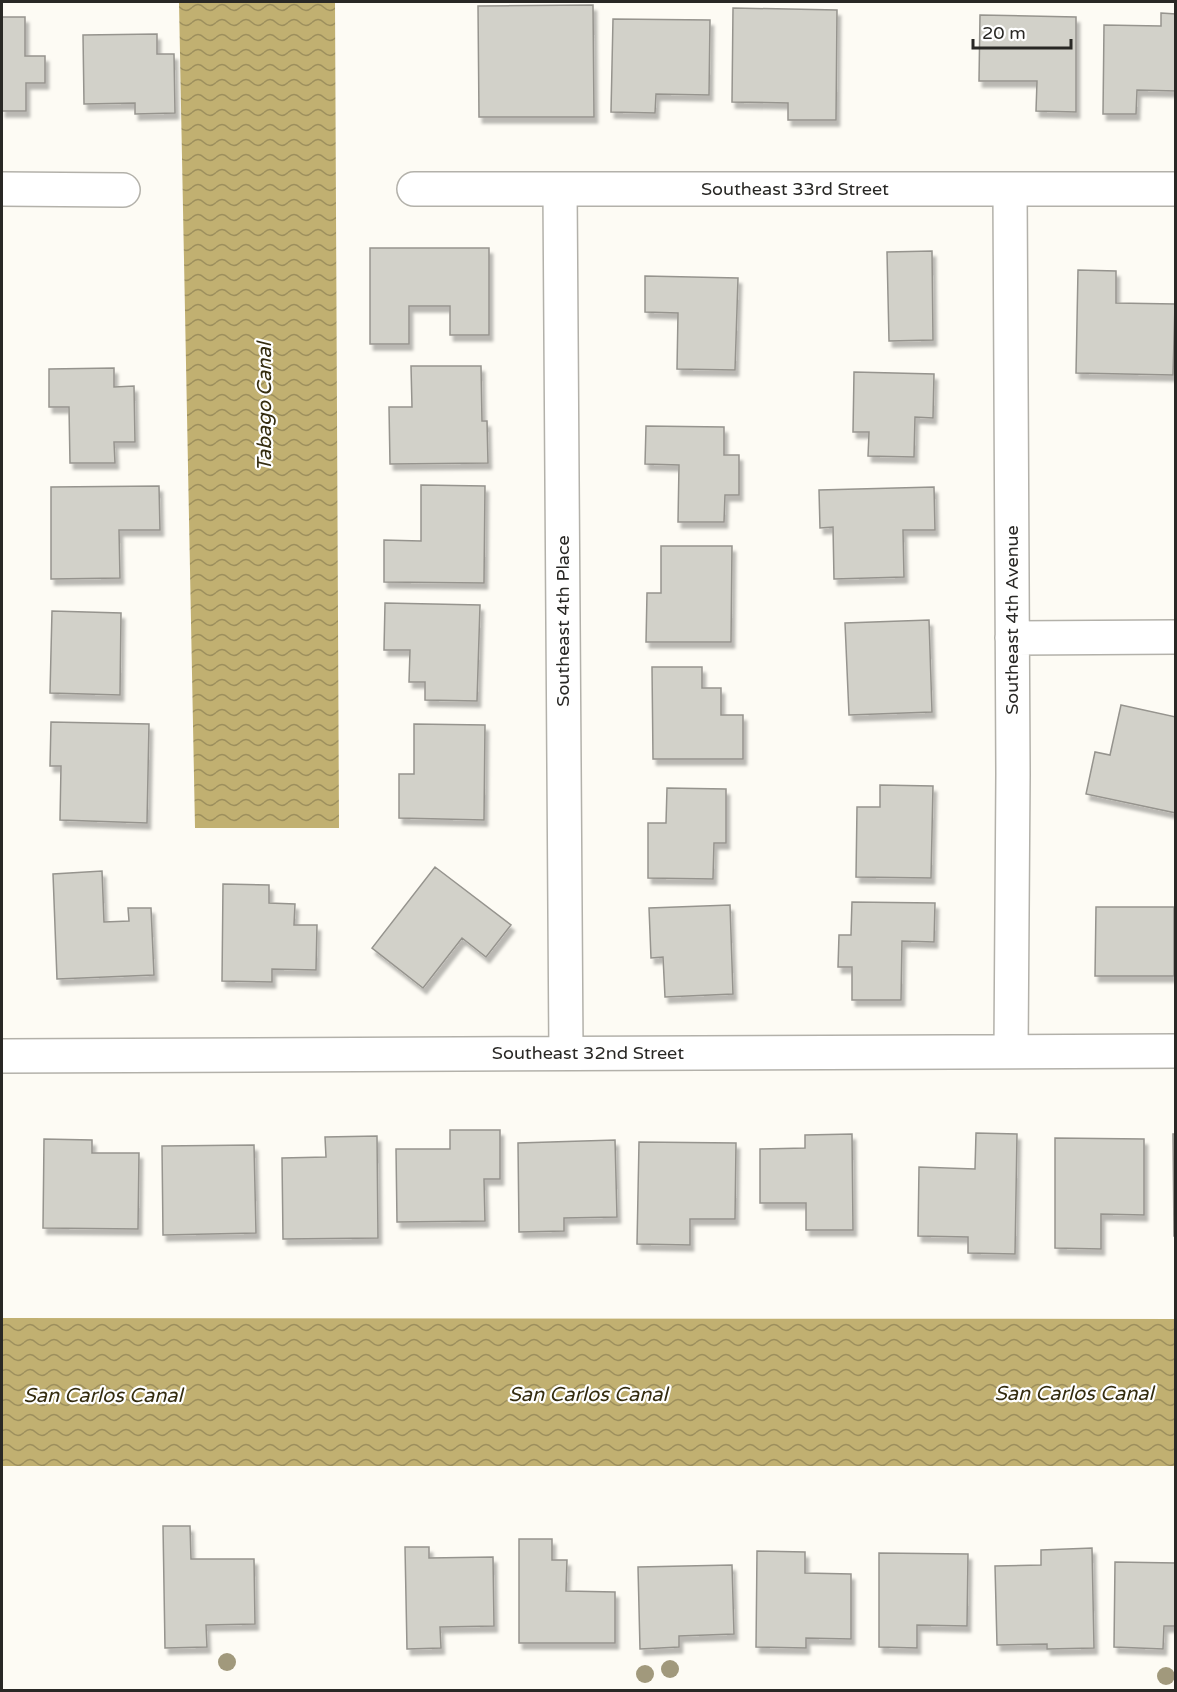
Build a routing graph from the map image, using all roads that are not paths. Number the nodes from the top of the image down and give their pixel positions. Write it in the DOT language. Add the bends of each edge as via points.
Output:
graph roads {
  1 [pos="2,189"];
  2 [pos="414,189"];
  3 [pos="560,189"];
  4 [pos="1010,189"];
  5 [pos="1176,189"];
  6 [pos="123,190"];
  7 [pos="1176,637"];
  8 [pos="1012,638"];
  9 [pos="1011,1051"];
  10 [pos="1176,1051"];
  11 [pos="566,1053"];
  12 [pos="2,1056"];
  1 -- 6 [label="street"];
  2 -- 3 [label="street, Southeast 33rd Street"];
  3 -- 4 [label="street, Southeast 33rd Street"];
  3 -- 11 [label="street, Southeast 4th Place"];
  4 -- 5 [label="street, Southeast 33rd Street"];
  4 -- 8 [label="street, Southeast 4th Avenue"];
  7 -- 8 [label="street"];
  8 -- 9 [label="street, Southeast 4th Avenue"];
  9 -- 10 [label="street, Southeast 32nd Street"];
  9 -- 11 [label="street, Southeast 32nd Street"];
  11 -- 12 [label="street, Southeast 32nd Street"];
}
